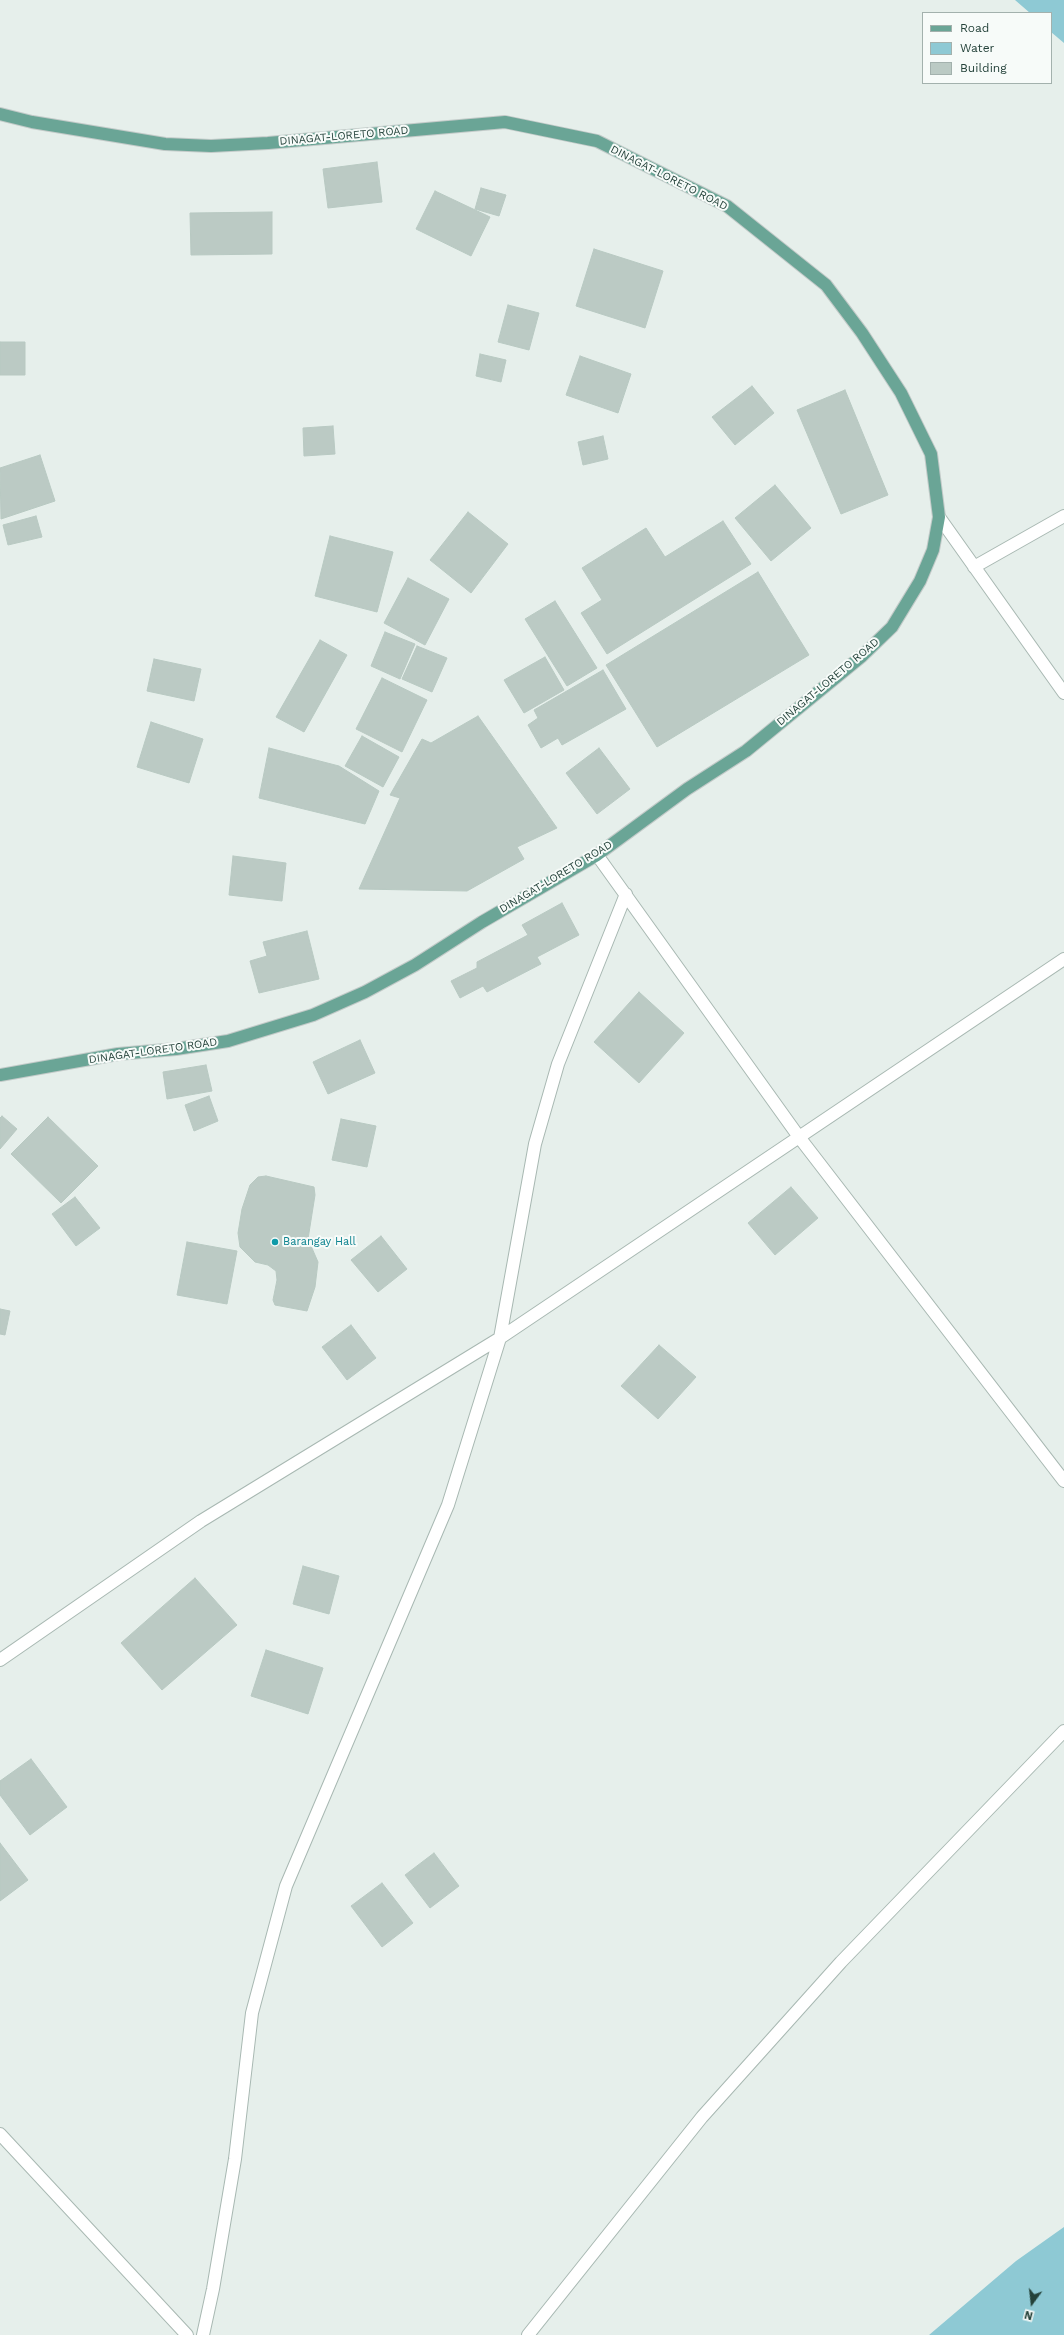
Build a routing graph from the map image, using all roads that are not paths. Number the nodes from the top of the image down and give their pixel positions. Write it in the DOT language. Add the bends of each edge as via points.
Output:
graph roads {
  1 [pos="0,114"];
  2 [pos="1064,516"];
  3 [pos="939,517"];
  4 [pos="974,567"];
  5 [pos="1064,693"];
  6 [pos="597,855"];
  7 [pos="626,894"];
  8 [pos="1064,959"];
  9 [pos="0,1075"];
  10 [pos="799,1137"];
  11 [pos="500,1338"];
  12 [pos="1064,1481"];
  13 [pos="0,1660"];
  14 [pos="1064,1731"];
  15 [pos="0,2134"];
  16 [pos="187,2335"];
  17 [pos="203,2335"];
  18 [pos="528,2335"];
  1 -- 3 [label="main road, DINAGAT-LORETO ROAD" via="32,122 165,144 211,146 268,143 505,122 597,141 727,206 826,285 862,333 901,393 931,454"];
  2 -- 4 [label="street"];
  3 -- 4 [label="street"];
  3 -- 6 [label="main road, DINAGAT-LORETO ROAD" via="933,550 920,581 892,627 862,656 746,751 687,789"];
  4 -- 5 [label="street"];
  6 -- 7 [label="street"];
  6 -- 9 [label="main road, DINAGAT-LORETO ROAD" via="482,922 415,965 366,992 313,1015 228,1041 118,1054"];
  7 -- 10 [label="street"];
  7 -- 11 [label="street" via="558,1064 537,1136"];
  8 -- 10 [label="street"];
  10 -- 11 [label="street"];
  10 -- 12 [label="street"];
  11 -- 13 [label="street" via="201,1521"];
  11 -- 17 [label="street" via="448,1505 286,1886 252,2012 235,2159"];
  14 -- 18 [label="street" via="841,1962 702,2117"];
  15 -- 16 [label="street"];
}
